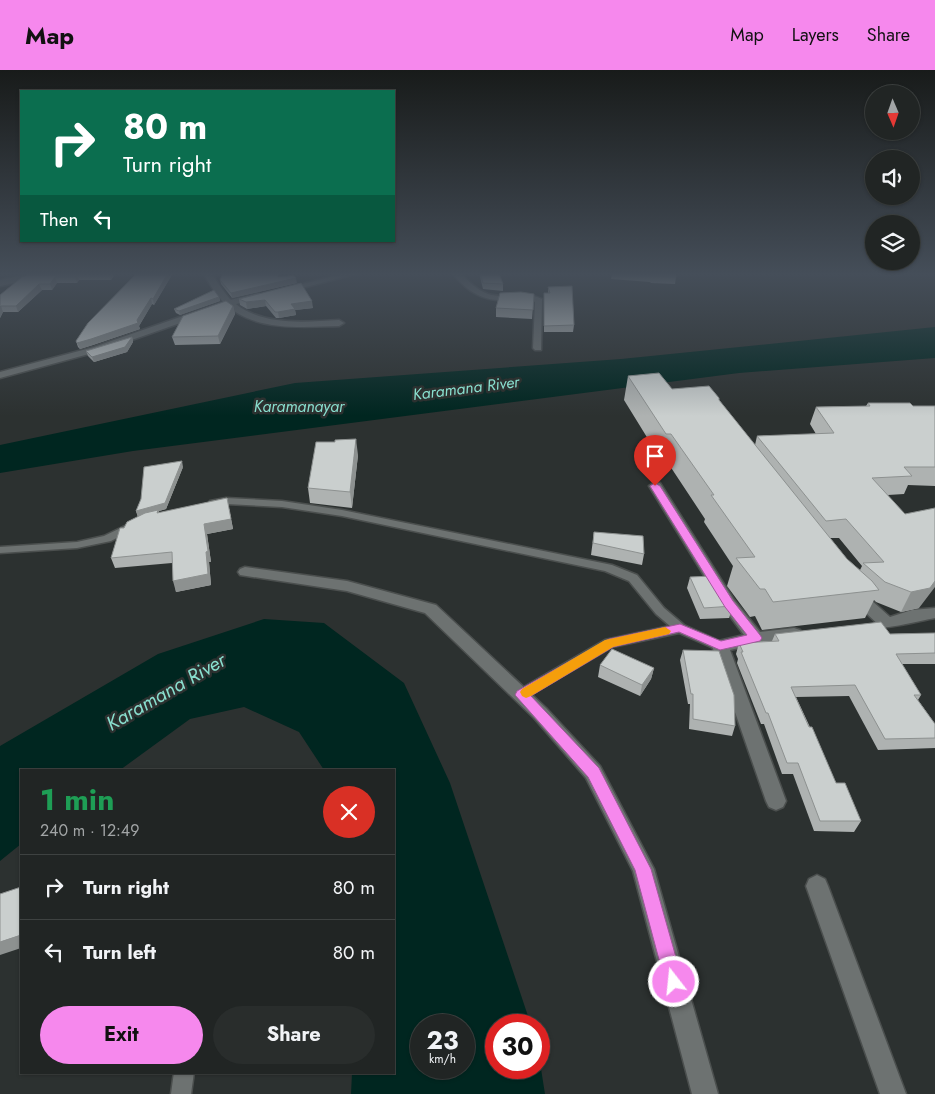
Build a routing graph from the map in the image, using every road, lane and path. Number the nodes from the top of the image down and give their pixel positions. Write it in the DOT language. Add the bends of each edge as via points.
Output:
graph roads {
  1 [pos="176,321"];
  2 [pos="260,321"];
  3 [pos="539,321"];
  4 [pos="339,323"];
  5 [pos="538,348"];
  6 [pos="0,376"];
  7 [pos="655,486"];
  8 [pos="200,506"];
  9 [pos="144,520"];
  10 [pos="0,550"];
  11 [pos="244,572"];
  12 [pos="848,587"];
  13 [pos="935,613"];
  14 [pos="887,623"];
  15 [pos="868,625"];
  16 [pos="680,628"];
  17 [pos="812,632"];
  18 [pos="756,638"];
  19 [pos="720,646"];
  20 [pos="522,695"];
  21 [pos="776,801"];
  22 [pos="818,886"];
  23 [pos="184,1074"];
  24 [pos="181,1094"];
  25 [pos="705,1094"];
  26 [pos="893,1094"];
  1 -- 6 [label="street" via="97,349"];
  2 -- 4 [label="street"];
  3 -- 5 [label="street"];
  7 -- 18 [label="street" via="729,604"];
  8 -- 16 [label="lane" via="226,501 282,504 608,568 632,578 660,611"];
  9 -- 10 [label="lane" via="107,539"];
  11 -- 20 [label="street" via="347,586 430,608"];
  12 -- 14 [label="street"];
  13 -- 14 [label="street"];
  14 -- 15 [label="street"];
  16 -- 19 [label="lane"];
  16 -- 20 [label="lane" via="609,643"];
  17 -- 18 [label="street"];
  18 -- 19 [label="street"];
  19 -- 21 [label="street"];
  20 -- 25 [label="street" via="593,772 642,869"];
  22 -- 26 [label="street"];
  23 -- 24 [label="lane"];
}
